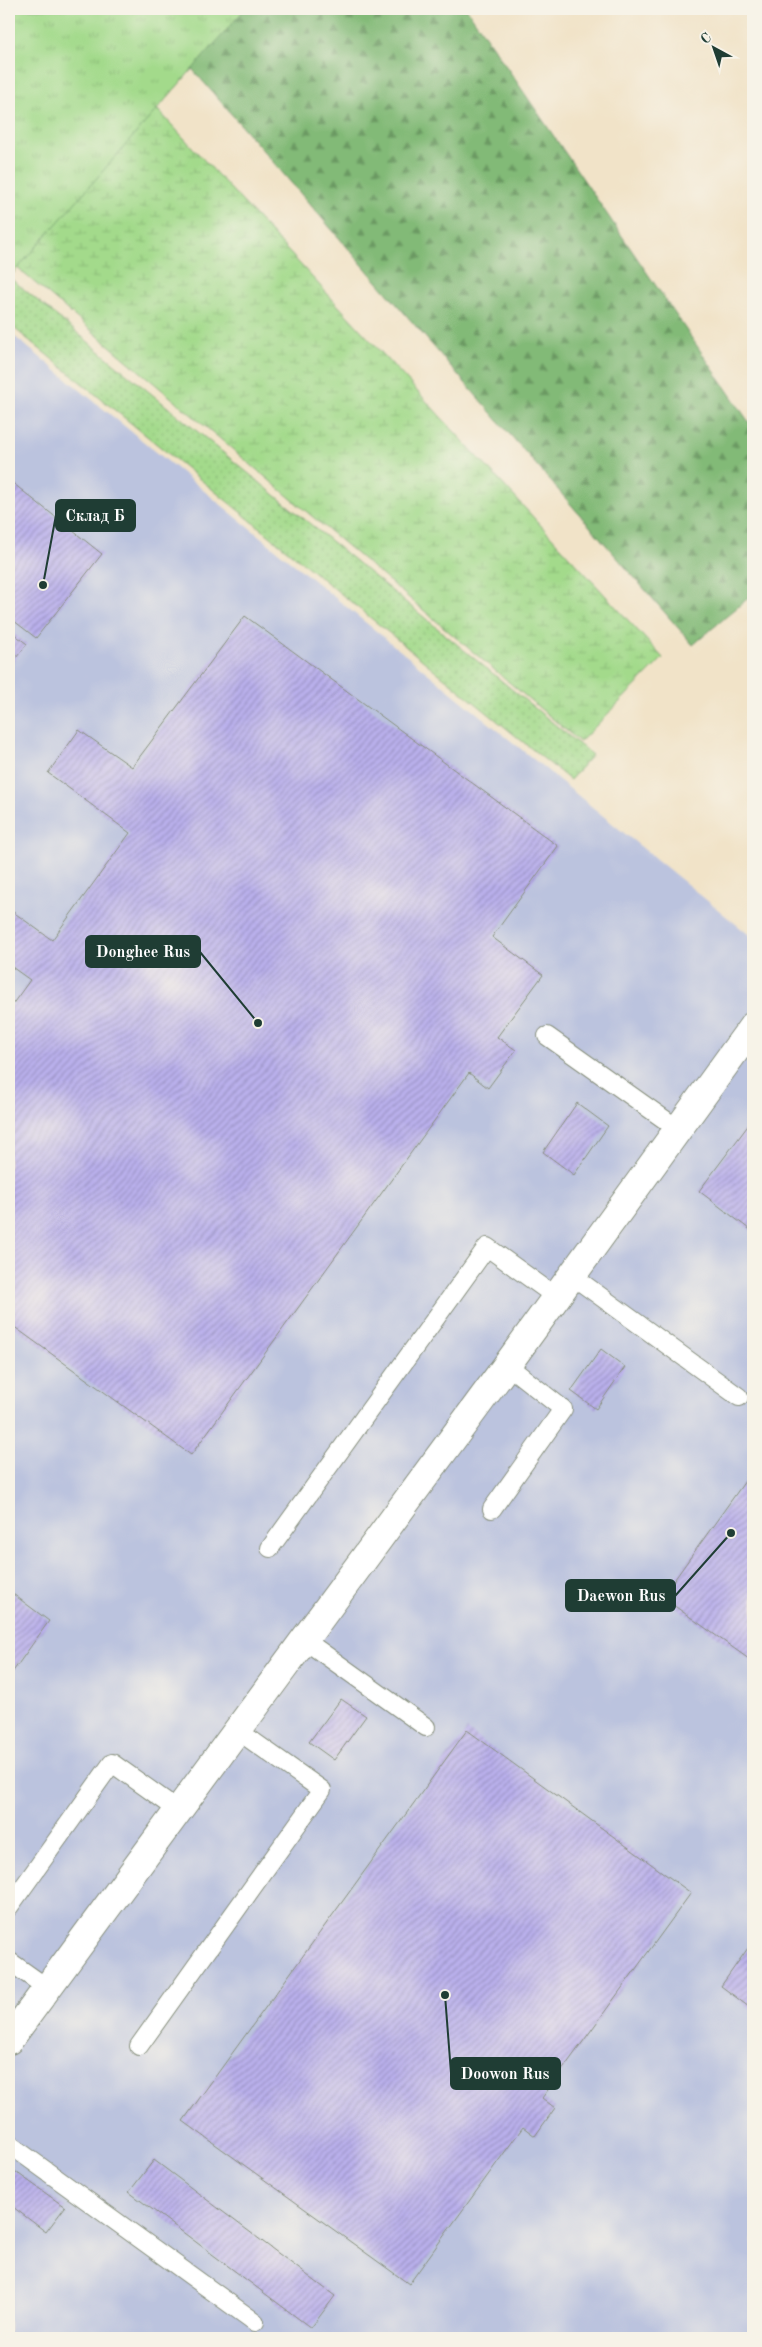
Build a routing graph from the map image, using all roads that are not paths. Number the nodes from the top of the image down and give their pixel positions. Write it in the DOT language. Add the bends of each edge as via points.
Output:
graph roads {
  1 [pos="753,1026"];
  2 [pos="547,1036"];
  3 [pos="678,1129"];
  4 [pos="571,1275"];
  5 [pos="555,1296"];
  6 [pos="506,1365"];
  7 [pos="739,1397"];
  8 [pos="492,1509"];
  9 [pos="270,1548"];
  10 [pos="303,1640"];
  11 [pos="426,1727"];
  12 [pos="237,1730"];
  13 [pos="178,1810"];
  14 [pos="9,1907"];
  15 [pos="9,1961"];
  16 [pos="47,1988"];
  17 [pos="9,2040"];
  18 [pos="139,2046"];
  19 [pos="9,2144"];
  20 [pos="255,2322"];
  1 -- 3 [label="street"];
  2 -- 3 [label="lane"];
  3 -- 4 [label="street"];
  4 -- 5 [label="street"];
  4 -- 7 [label="lane"];
  5 -- 6 [label="street"];
  5 -- 9 [label="lane" via="487,1247"];
  6 -- 8 [label="lane" via="563,1409"];
  6 -- 10 [label="street"];
  10 -- 11 [label="lane"];
  10 -- 12 [label="street"];
  12 -- 13 [label="street"];
  12 -- 18 [label="lane" via="322,1790"];
  13 -- 14 [label="lane" via="112,1763"];
  13 -- 16 [label="street"];
  15 -- 16 [label="lane"];
  16 -- 17 [label="street"];
  19 -- 20 [label="lane"];
}
